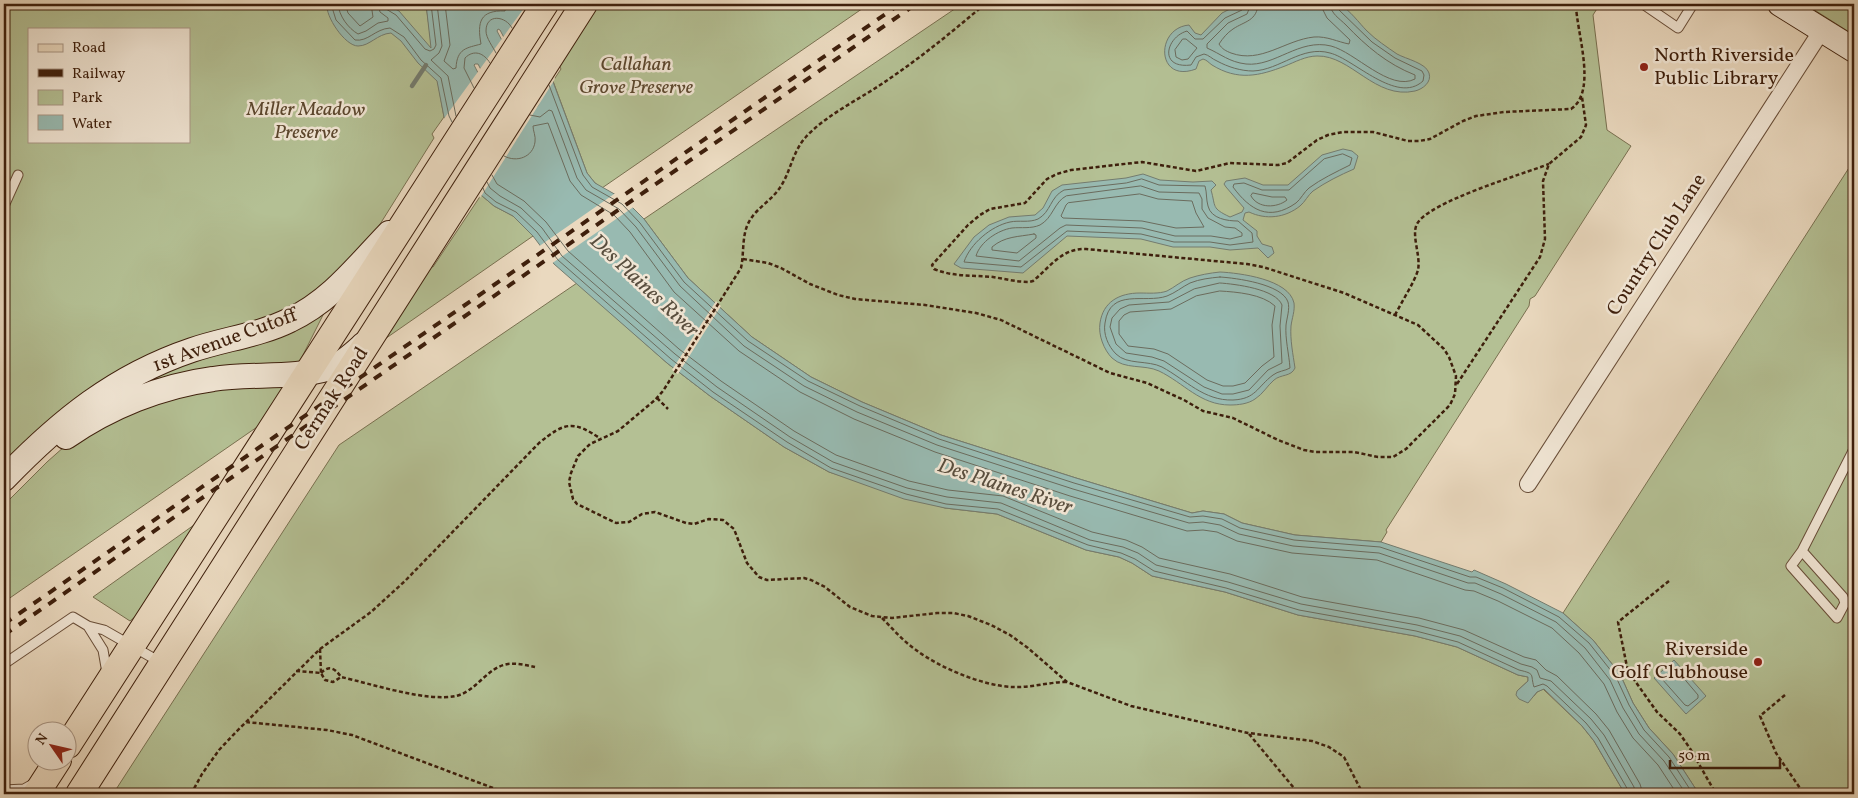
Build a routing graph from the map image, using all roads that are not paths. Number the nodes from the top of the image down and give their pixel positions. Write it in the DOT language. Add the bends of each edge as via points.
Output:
graph roads {
  1 [pos="584,4"];
  2 [pos="1643,4"];
  3 [pos="1693,4"];
  4 [pos="1780,4"];
  5 [pos="540,12"];
  6 [pos="1822,30"];
  7 [pos="1854,50"];
  8 [pos="18,175"];
  9 [pos="4,206"];
  10 [pos="413,209"];
  11 [pos="372,338"];
  12 [pos="309,372"];
  13 [pos="1854,449"];
  14 [pos="4,478"];
  15 [pos="1528,484"];
  16 [pos="4,497"];
  17 [pos="1802,551"];
  18 [pos="88,626"];
  19 [pos="131,646"];
  20 [pos="4,664"];
  21 [pos="162,664"];
  22 [pos="108,682"];
  23 [pos="78,729"];
  24 [pos="47,777"];
  25 [pos="4,790"];
  26 [pos="79,794"];
  1 -- 11 [label="main road, Cermak Road"];
  2 -- 3 [label="lane" via="1678,28"];
  4 -- 6 [label="main road"];
  5 -- 10 [label="main road, Cermak Road"];
  6 -- 7 [label="main road"];
  6 -- 15 [label="street, Country Club Lane"];
  8 -- 9 [label="lane"];
  10 -- 12 [label="main road, Cermak Road"];
  10 -- 14 [label="main road, 1st Avenue Cutoff" via="334,291 312,308 267,330 191,350 138,373 70,416"];
  11 -- 12 [label="main road, 1st Avenue Cutoff" via="332,368"];
  11 -- 21 [label="main road, Cermak Road"];
  12 -- 16 [label="main road, 1st Avenue Cutoff" via="211,379 123,405 104,413 60,442"];
  12 -- 19 [label="main road, Cermak Road"];
  13 -- 17 [label="lane"];
  17 -- 17 [label="lane" via="1791,566 1837,618 1844,603 1842,597"];
  18 -- 19 [label="lane" via="104,630"];
  18 -- 20 [label="lane" via="73,617"];
  18 -- 22 [label="lane" via="103,650"];
  19 -- 21 [label="lane"];
  19 -- 22 [label="main road, Cermak Road"];
  21 -- 26 [label="main road, Cermak Road"];
  22 -- 23 [label="main road, Cermak Road"];
  24 -- 25 [label="lane" via="24,789"];
}
